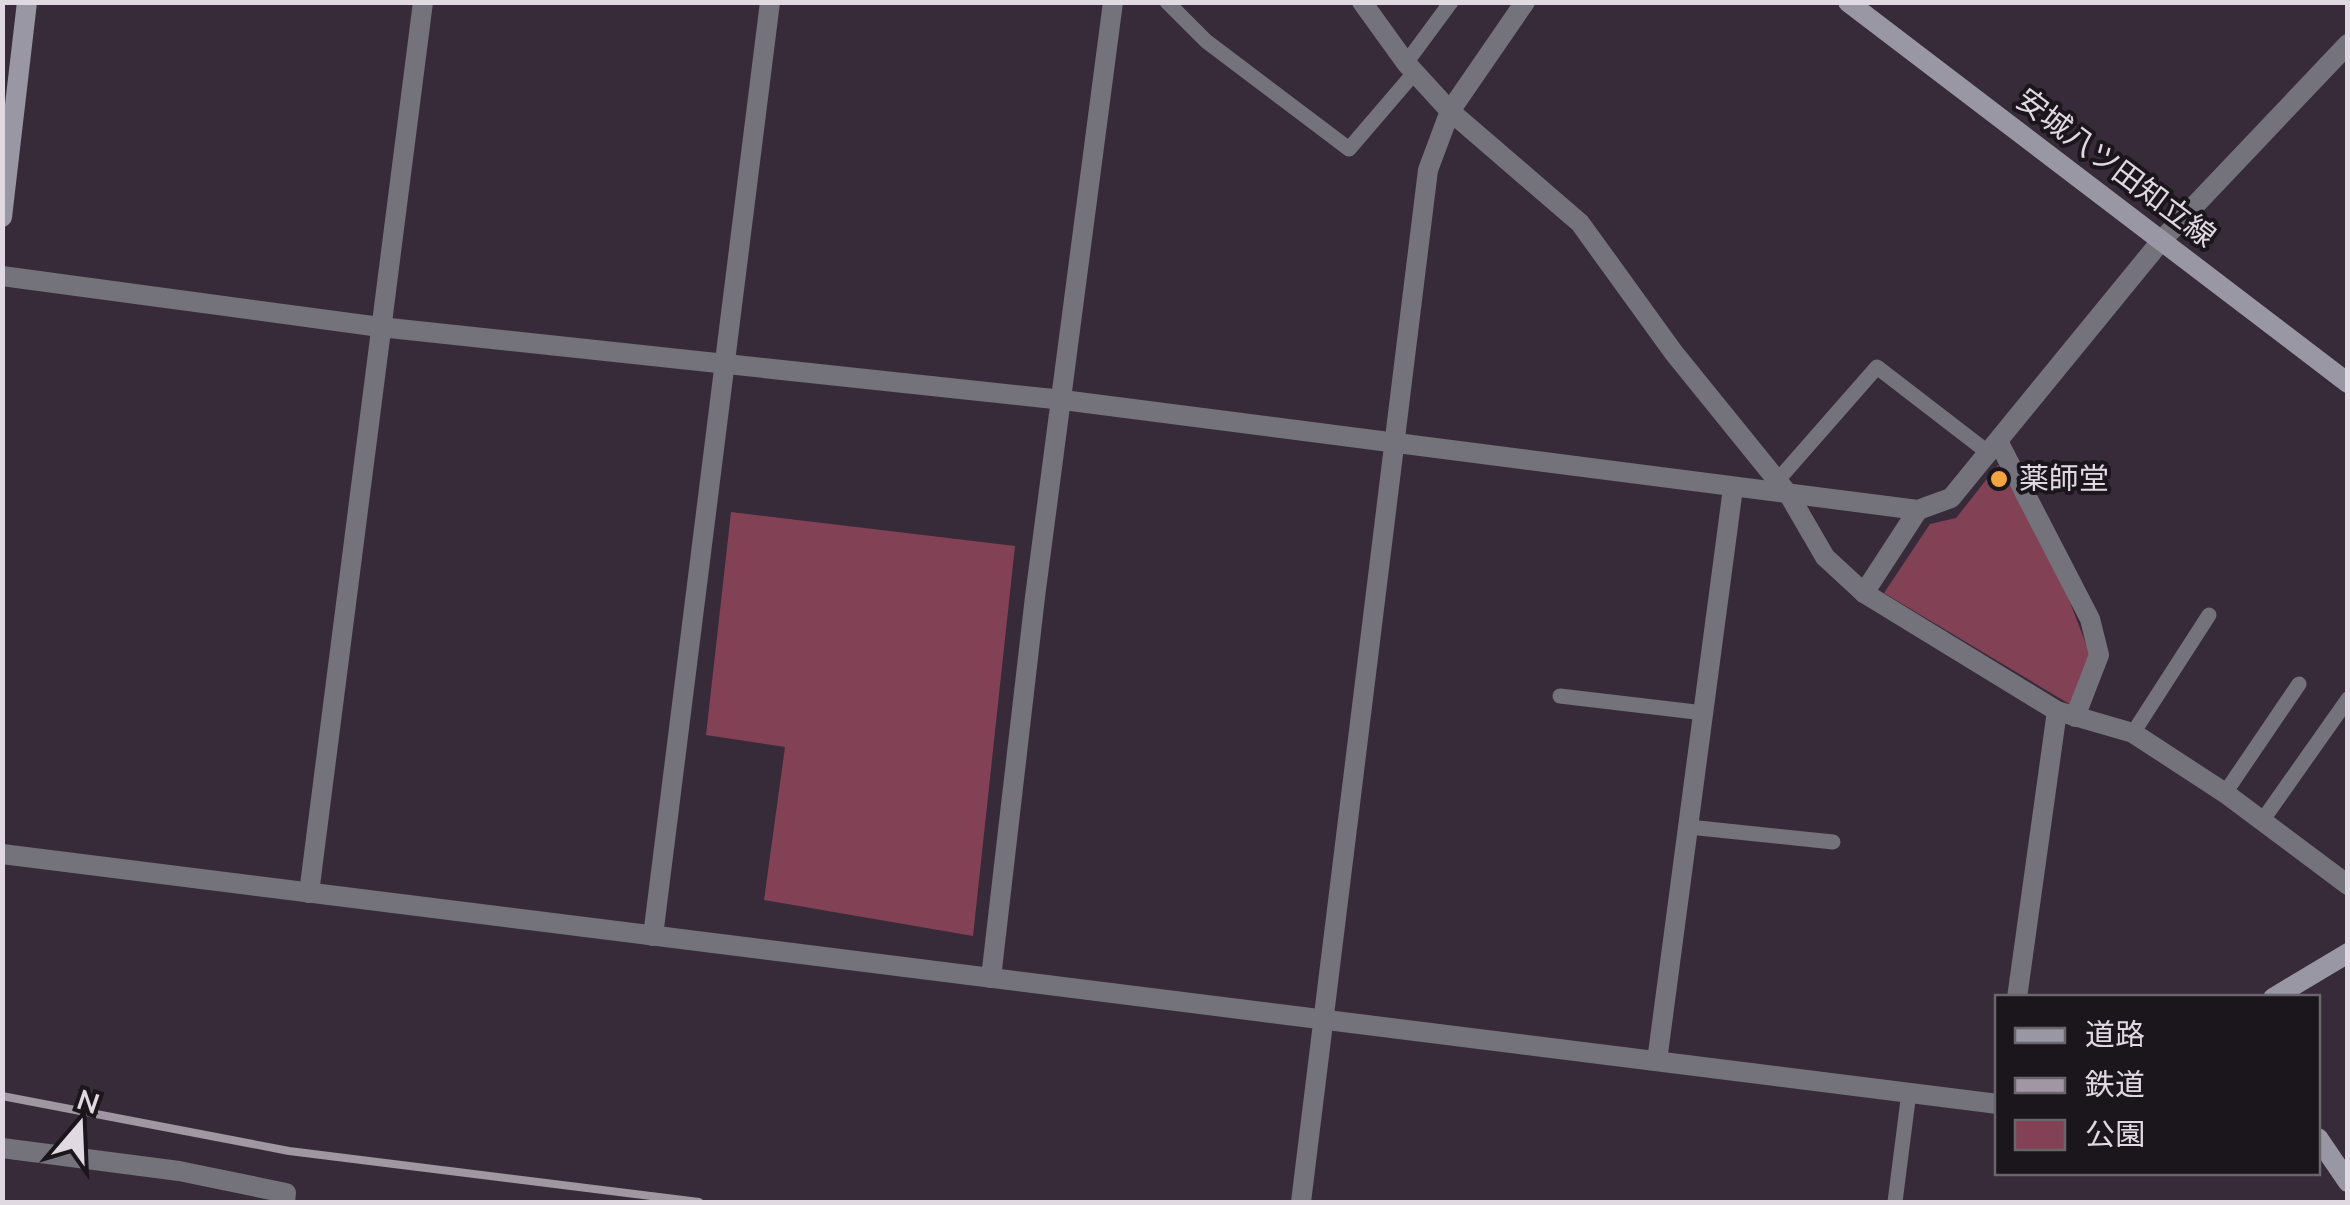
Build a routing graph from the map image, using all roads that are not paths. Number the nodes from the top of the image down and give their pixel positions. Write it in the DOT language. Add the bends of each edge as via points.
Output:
graph roads {
  1 [pos="27,2"];
  2 [pos="423,2"];
  3 [pos="770,2"];
  4 [pos="1113,2"];
  5 [pos="1167,2"];
  6 [pos="1362,2"];
  7 [pos="1451,2"];
  8 [pos="1525,2"];
  9 [pos="1848,2"];
  10 [pos="2348,44"];
  11 [pos="1411,68"];
  12 [pos="1450,110"];
  13 [pos="2,217"];
  14 [pos="2162,241"];
  15 [pos="2,276"];
  16 [pos="380,327"];
  17 [pos="726,363"];
  18 [pos="2348,382"];
  19 [pos="1063,400"];
  20 [pos="1397,445"];
  21 [pos="1995,448"];
  22 [pos="1733,488"];
  23 [pos="1783,488"];
  24 [pos="1918,510"];
  25 [pos="1864,593"];
  26 [pos="2210,616"];
  27 [pos="2299,684"];
  28 [pos="1560,696"];
  29 [pos="2348,699"];
  30 [pos="1704,713"];
  31 [pos="2066,714"];
  32 [pos="2134,733"];
  33 [pos="2225,793"];
  34 [pos="2262,821"];
  35 [pos="1689,827"];
  36 [pos="1834,842"];
  37 [pos="2,854"];
  38 [pos="2348,885"];
  39 [pos="309,893"];
  40 [pos="653,936"];
  41 [pos="2348,953"];
  42 [pos="992,978"];
  43 [pos="2019,995"];
  44 [pos="2278,995"];
  45 [pos="1325,1019"];
  46 [pos="1658,1061"];
  47 [pos="1909,1092"];
  48 [pos="1995,1104"];
  49 [pos="2320,1141"];
  50 [pos="2,1148"];
  51 [pos="2348,1182"];
  52 [pos="285,1202"];
  53 [pos="1301,1202"];
  54 [pos="1896,1202"];
  1 -- 13 [label="main road"];
  2 -- 16 [label="street"];
  3 -- 17 [label="street"];
  4 -- 19 [label="street"];
  5 -- 11 [label="lane" via="1206,41 1349,149"];
  6 -- 11 [label="street"];
  7 -- 11 [label="lane"];
  8 -- 12 [label="street"];
  9 -- 14 [label="main road, 安城八ツ田知立線"];
  10 -- 14 [label="street"];
  11 -- 12 [label="street"];
  12 -- 20 [label="street" via="1428,170"];
  12 -- 23 [label="street" via="1580,223"];
  14 -- 18 [label="main road, 安城八ツ田知立線"];
  14 -- 21 [label="street"];
  15 -- 16 [label="street"];
  16 -- 17 [label="street"];
  16 -- 39 [label="street"];
  17 -- 19 [label="street"];
  17 -- 40 [label="street"];
  19 -- 20 [label="street"];
  19 -- 42 [label="street"];
  20 -- 22 [label="street"];
  20 -- 45 [label="street"];
  21 -- 23 [label="lane" via="1877,366"];
  21 -- 24 [label="street" via="1951,498"];
  21 -- 31 [label="street" via="2067,568 2099,654"];
  22 -- 23 [label="street"];
  22 -- 30 [label="street"];
  23 -- 24 [label="street"];
  23 -- 25 [label="street" via="1825,557"];
  24 -- 25 [label="street"];
  25 -- 31 [label="street"];
  26 -- 32 [label="lane"];
  27 -- 33 [label="lane"];
  28 -- 30 [label="lane"];
  29 -- 34 [label="lane"];
  30 -- 35 [label="street"];
  31 -- 32 [label="street"];
  31 -- 43 [label="street"];
  32 -- 33 [label="street"];
  33 -- 34 [label="street"];
  34 -- 38 [label="street"];
  35 -- 36 [label="lane"];
  35 -- 46 [label="street"];
  37 -- 39 [label="street"];
  39 -- 40 [label="street"];
  40 -- 42 [label="street"];
  41 -- 44 [label="main road"];
  42 -- 45 [label="street"];
  45 -- 46 [label="street"];
  45 -- 53 [label="street"];
  46 -- 47 [label="street"];
  47 -- 48 [label="street"];
  47 -- 54 [label="lane"];
  49 -- 51 [label="main road"];
  50 -- 52 [label="street" via="178,1171 286,1192"];
}
